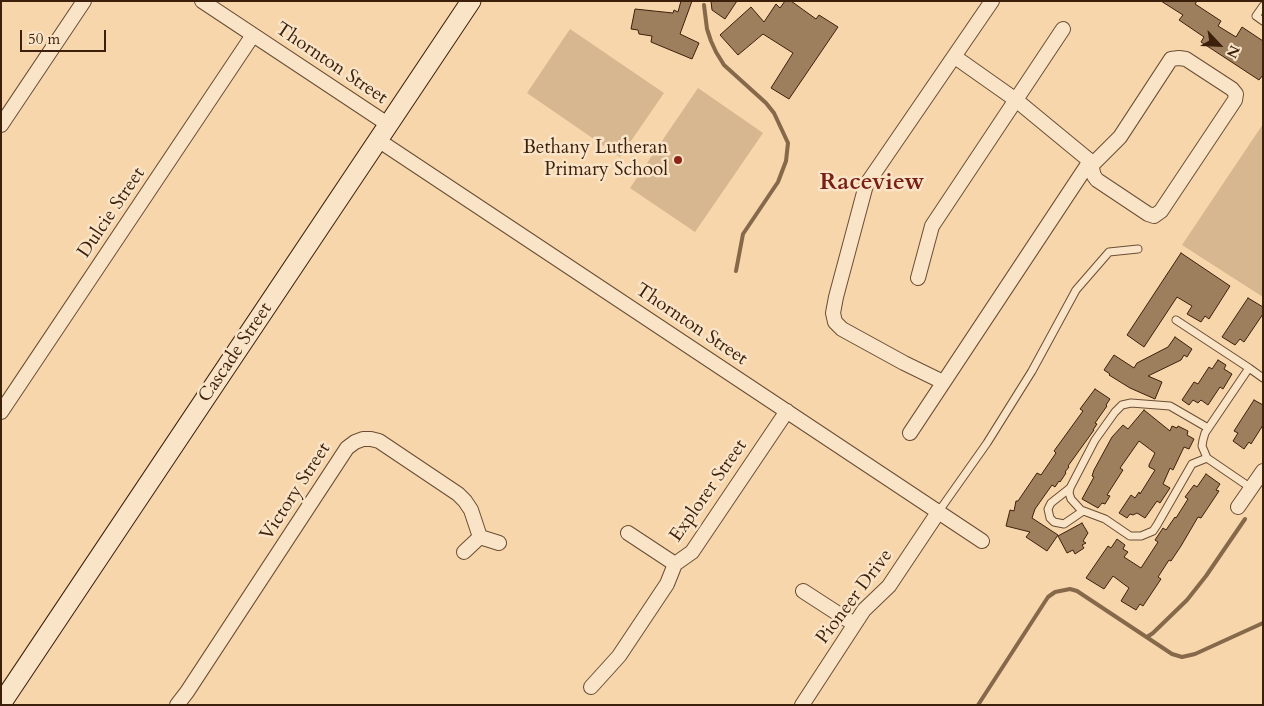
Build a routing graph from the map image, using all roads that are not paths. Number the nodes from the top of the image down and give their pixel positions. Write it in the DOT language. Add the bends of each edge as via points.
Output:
graph roads {
  1 [pos="84,1"];
  2 [pos="202,1"];
  3 [pos="471,1"];
  4 [pos="992,1"];
  5 [pos="1263,6"];
  6 [pos="1263,21"];
  7 [pos="1063,30"];
  8 [pos="253,35"];
  9 [pos="955,57"];
  10 [pos="1016,100"];
  11 [pos="1,125"];
  12 [pos="384,132"];
  13 [pos="1091,163"];
  14 [pos="1138,249"];
  15 [pos="918,278"];
  16 [pos="1176,320"];
  17 [pos="1249,368"];
  18 [pos="1263,378"];
  19 [pos="943,382"];
  20 [pos="787,411"];
  21 [pos="1,412"];
  22 [pos="1208,428"];
  23 [pos="910,433"];
  24 [pos="1207,458"];
  25 [pos="1263,471"];
  26 [pos="1070,488"];
  27 [pos="1251,488"];
  28 [pos="1238,507"];
  29 [pos="1083,511"];
  30 [pos="938,512"];
  31 [pos="628,533"];
  32 [pos="480,538"];
  33 [pos="982,541"];
  34 [pos="499,543"];
  35 [pos="464,552"];
  36 [pos="675,564"];
  37 [pos="803,591"];
  38 [pos="854,624"];
  39 [pos="592,687"];
  40 [pos="1,704"];
  41 [pos="177,705"];
  42 [pos="802,705"];
  1 -- 11 [label="street"];
  2 -- 8 [label="street, Thornton Street"];
  3 -- 12 [label="main road, Cascade Street"];
  4 -- 9 [label="street"];
  5 -- 6 [label="lane" via="1256,16"];
  7 -- 10 [label="street"];
  8 -- 12 [label="street, Thornton Street"];
  8 -- 21 [label="street, Dulcie Street"];
  9 -- 10 [label="street"];
  9 -- 19 [label="street" via="866,185 833,313 835,322 842,329"];
  10 -- 13 [label="street"];
  10 -- 15 [label="street" via="932,226"];
  12 -- 20 [label="street, Thornton Street"];
  12 -- 40 [label="main road, Cascade Street"];
  13 -- 13 [label="street" via="1120,137 1171,59 1186,59 1236,94 1161,211 1154,216 1097,180"];
  13 -- 19 [label="street"];
  14 -- 30 [label="lane" via="1109,252 1076,290 1022,387"];
  16 -- 17 [label="lane"];
  17 -- 18 [label="lane"];
  17 -- 22 [label="lane"];
  19 -- 23 [label="street"];
  20 -- 30 [label="street, Thornton Street"];
  20 -- 36 [label="street, Explorer Street" via="692,552"];
  22 -- 24 [label="lane" via="1202,446"];
  22 -- 26 [label="lane" via="1170,406 1122,405 1095,440"];
  24 -- 27 [label="lane"];
  24 -- 29 [label="lane" via="1192,464 1153,532 1130,536 1105,519"];
  25 -- 27 [label="street"];
  26 -- 29 [label="lane" via="1072,499"];
  26 -- 29 [label="lane" via="1051,503 1048,510 1050,518 1064,524"];
  27 -- 28 [label="street"];
  30 -- 33 [label="street, Thornton Street"];
  30 -- 38 [label="street, Pioneer Drive" via="889,586"];
  31 -- 36 [label="street"];
  32 -- 34 [label="street"];
  32 -- 35 [label="street"];
  32 -- 41 [label="street, Victory Street" via="471,510 458,494 379,441 371,438 354,442"];
  36 -- 39 [label="street, Explorer Street" via="667,584 619,656"];
  37 -- 38 [label="street"];
  38 -- 42 [label="street, Pioneer Drive"];
}
